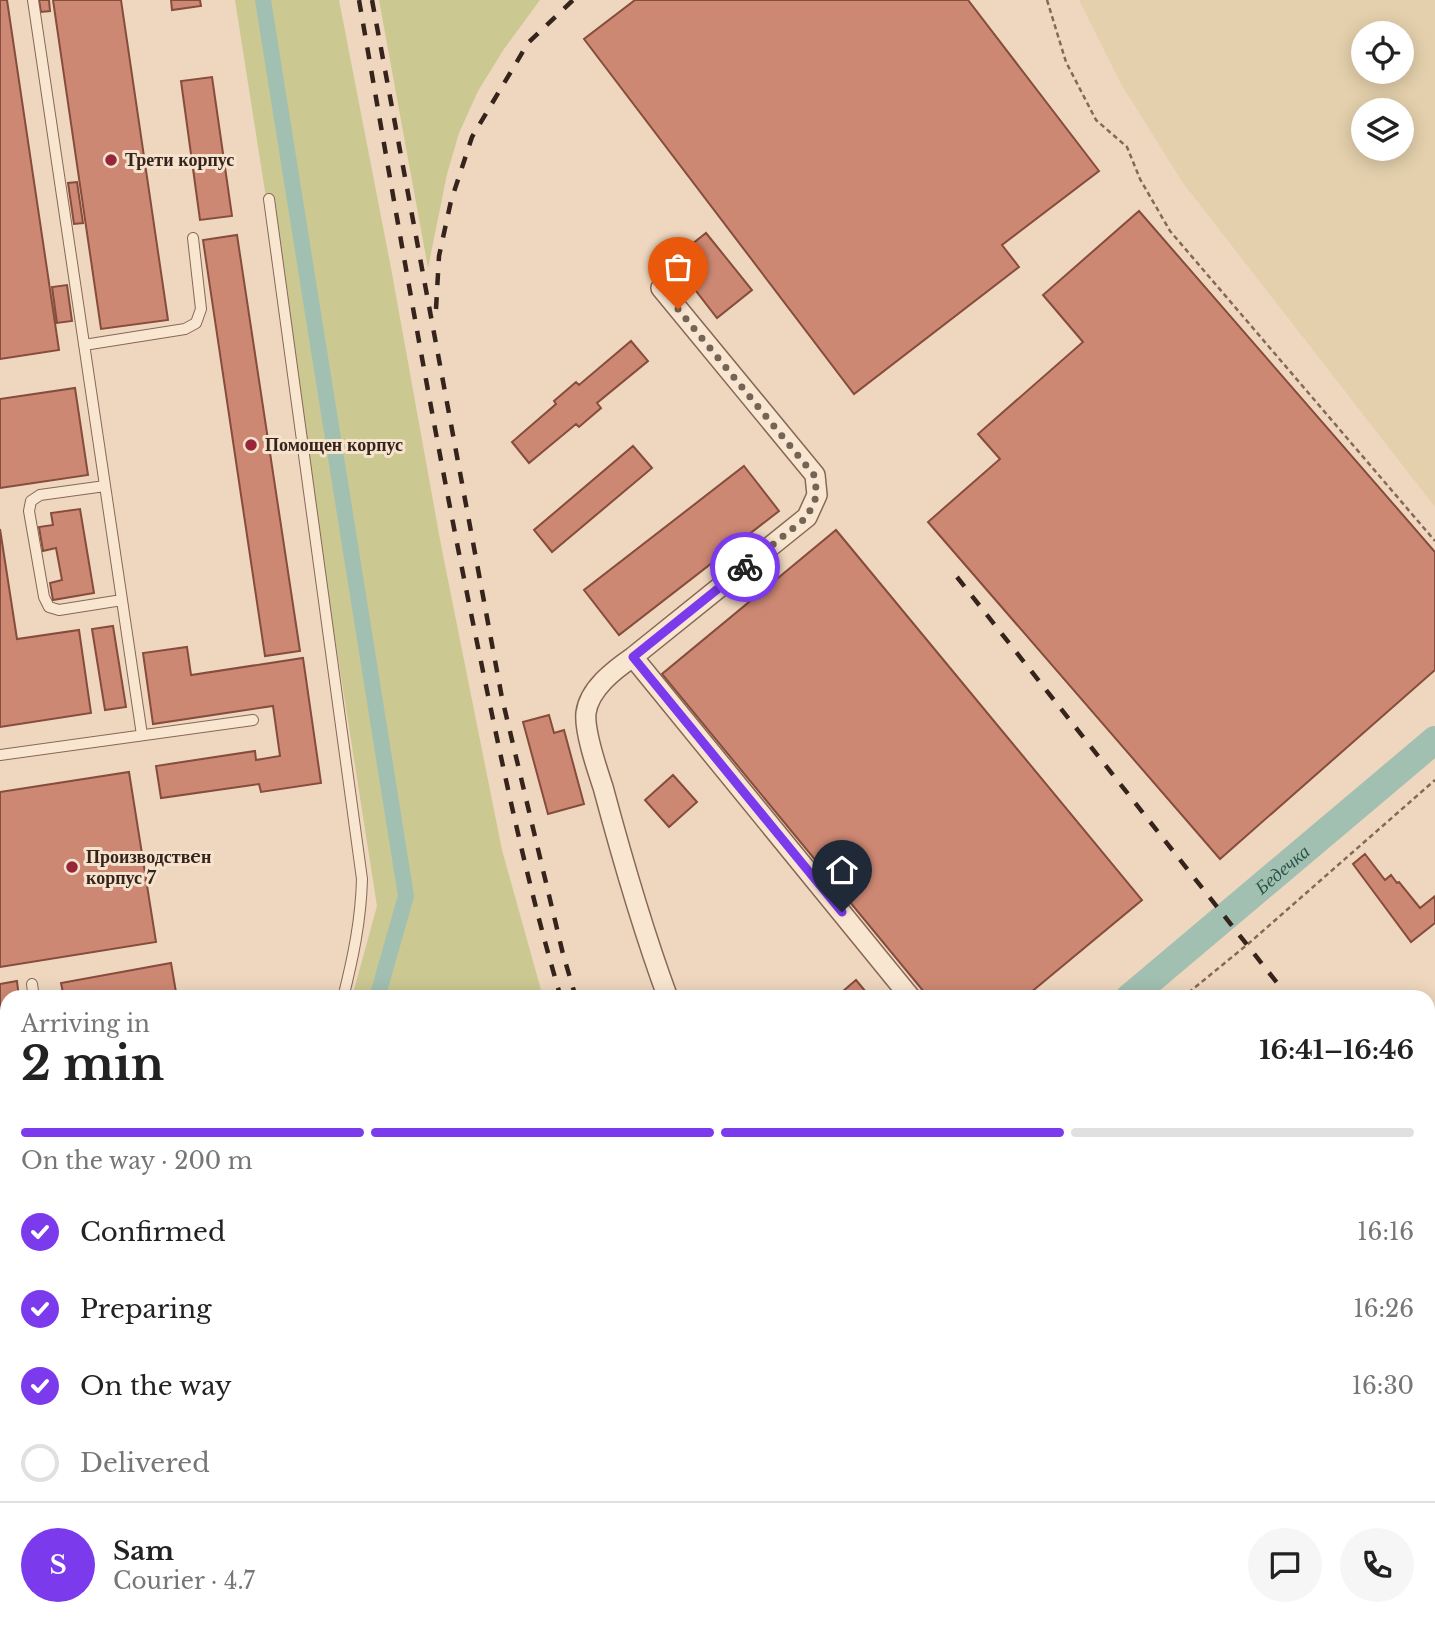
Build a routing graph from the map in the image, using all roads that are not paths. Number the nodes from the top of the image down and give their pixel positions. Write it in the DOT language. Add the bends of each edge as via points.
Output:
graph roads {
  1 [pos="33,0"];
  2 [pos="270,199"];
  3 [pos="193,238"];
  4 [pos="661,288"];
  5 [pos="84,345"];
  6 [pos="105,486"];
  7 [pos="122,600"];
  8 [pos="633,657"];
  9 [pos="253,720"];
  10 [pos="142,735"];
  11 [pos="0,755"];
  12 [pos="32,984"];
  13 [pos="33,990"];
  14 [pos="345,990"];
  15 [pos="665,990"];
  16 [pos="904,990"];
  1 -- 5 [label="lane"];
  2 -- 14 [label="lane" via="362,879 356,946"];
  3 -- 5 [label="lane" via="201,309 195,323 185,329"];
  4 -- 8 [label="street" via="814,475 817,495 807,517"];
  5 -- 6 [label="lane"];
  6 -- 7 [label="lane"];
  6 -- 7 [label="lane" via="40,495 31,501 29,511 49,607 60,610"];
  7 -- 10 [label="lane"];
  8 -- 15 [label="street" via="597,688 586,713 638,914"];
  8 -- 16 [label="street"];
  9 -- 10 [label="lane"];
  10 -- 11 [label="lane"];
  12 -- 13 [label="lane"];
}
